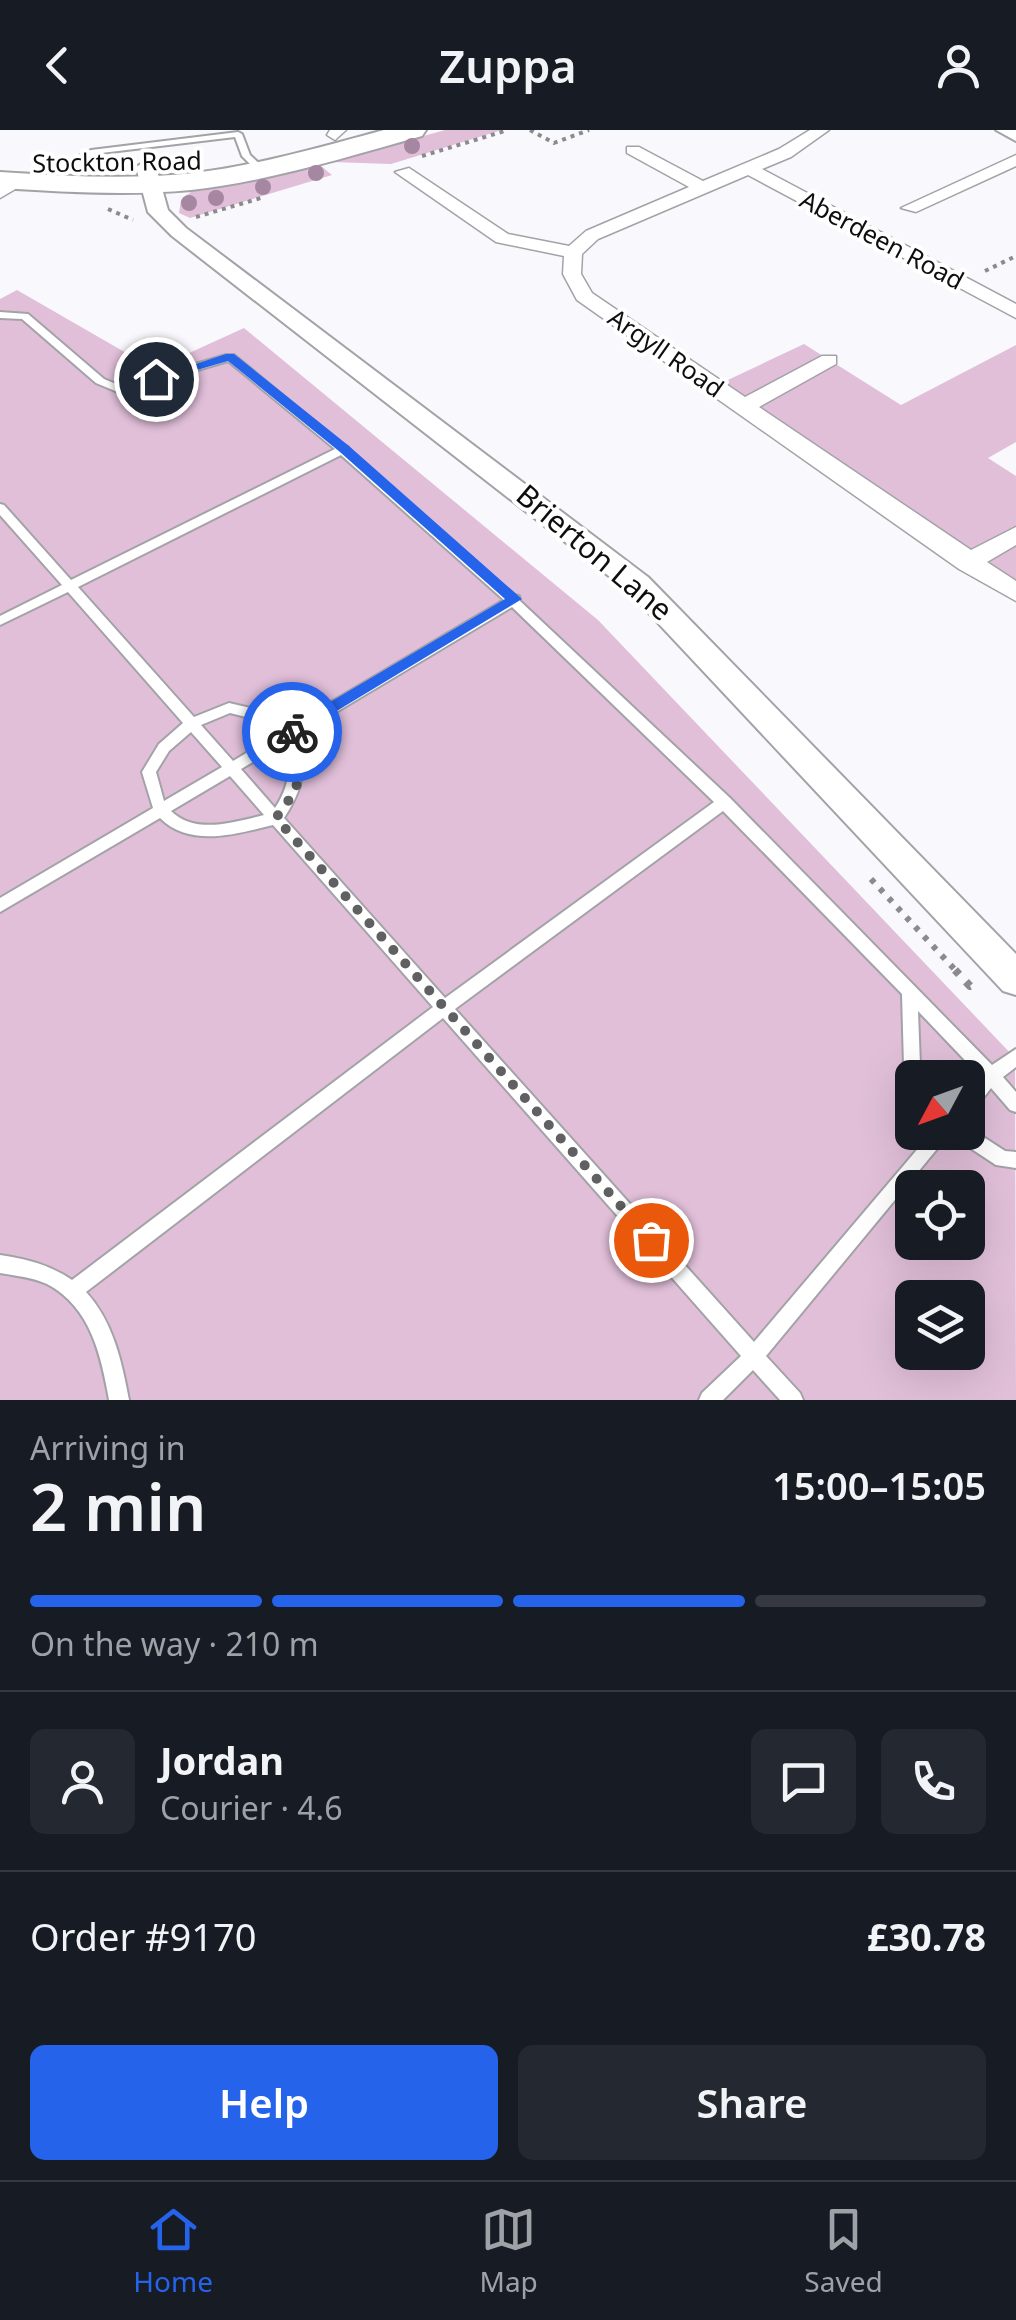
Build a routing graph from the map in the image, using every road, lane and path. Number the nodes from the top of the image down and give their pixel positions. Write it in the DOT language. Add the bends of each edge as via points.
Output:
graph roads {
  1 [pos="413,130"];
  2 [pos="530,130"];
  3 [pos="589,130"];
  4 [pos="821,130"];
  5 [pos="1006,130"];
  6 [pos="342,132"];
  7 [pos="1016,135"];
  8 [pos="245,147"];
  9 [pos="633,150"];
  10 [pos="1016,160"];
  11 [pos="748,168"];
  12 [pos="403,172"];
  13 [pos="148,176"];
  14 [pos="21,178"];
  15 [pos="701,187"];
  16 [pos="99,206"];
  17 [pos="910,208"];
  18 [pos="146,228"];
  19 [pos="573,252"];
  20 [pos="1016,312"];
  21 [pos="0,314"];
  22 [pos="830,360"];
  23 [pos="743,406"];
  24 [pos="344,449"];
  25 [pos="0,508"];
  26 [pos="1016,536"];
  27 [pos="967,563"];
  28 [pos="70,586"];
  29 [pos="1016,593"];
  30 [pos="515,599"];
  31 [pos="0,621"];
  32 [pos="191,723"];
  33 [pos="288,734"];
  34 [pos="231,768"];
  35 [pos="725,802"];
  36 [pos="161,810"];
  37 [pos="276,818"];
  38 [pos="865,872"];
  39 [pos="0,906"];
  40 [pos="1012,968"];
  41 [pos="910,993"];
  42 [pos="444,1008"];
  43 [pos="1016,1057"];
  44 [pos="912,1060"];
  45 [pos="991,1076"];
  46 [pos="985,1083"];
  47 [pos="1016,1104"];
  48 [pos="985,1148"];
  49 [pos="929,1150"];
  50 [pos="1016,1160"];
  51 [pos="0,1264"];
  52 [pos="74,1290"];
  53 [pos="754,1356"];
  54 [pos="119,1400"];
  55 [pos="709,1400"];
  56 [pos="793,1400"];
  1 -- 8 [label="highway, Stockton Road"];
  2 -- 3 [label="path" via="554,143"];
  4 -- 11 [label="street"];
  5 -- 7 [label="street"];
  6 -- 8 [label="highway, Stockton Road"];
  8 -- 13 [label="highway, Stockton Road"];
  8 -- 14 [label="lane" via="90,152"];
  9 -- 15 [label="street"];
  10 -- 17 [label="street"];
  11 -- 15 [label="street"];
  11 -- 20 [label="street, Aberdeen Road"];
  12 -- 19 [label="street" via="502,238"];
  13 -- 14 [label="highway, Stockton Road"];
  13 -- 40 [label="street, Brierton Lane" via="158,212 179,232 638,584"];
  15 -- 19 [label="street" via="604,228"];
  16 -- 18 [label="path"];
  19 -- 23 [label="street, Argyll Road" via="572,274 584,296"];
  21 -- 24 [label="lane" via="24,316 120,390 230,357"];
  22 -- 23 [label="street"];
  23 -- 27 [label="street, Argyll Road"];
  24 -- 28 [label="lane"];
  24 -- 30 [label="lane"];
  25 -- 28 [label="lane"];
  26 -- 27 [label="street"];
  27 -- 29 [label="street, Argyll Road"];
  28 -- 31 [label="lane"];
  28 -- 32 [label="lane"];
  30 -- 33 [label="lane"];
  30 -- 35 [label="lane"];
  32 -- 33 [label="lane" via="229,708 258,715"];
  32 -- 34 [label="lane"];
  32 -- 36 [label="lane" via="163,744 149,772"];
  33 -- 34 [label="lane"];
  33 -- 37 [label="lane" via="299,766 296,790"];
  34 -- 36 [label="lane"];
  34 -- 37 [label="lane"];
  35 -- 41 [label="lane"];
  35 -- 42 [label="lane"];
  36 -- 37 [label="lane" via="179,826 228,830"];
  36 -- 39 [label="lane"];
  37 -- 42 [label="lane"];
  38 -- 40 [label="path" via="970,986"];
  41 -- 44 [label="lane"];
  41 -- 45 [label="lane"];
  42 -- 52 [label="lane"];
  42 -- 53 [label="lane"];
  43 -- 45 [label="lane"];
  45 -- 46 [label="lane"];
  45 -- 47 [label="lane"];
  48 -- 50 [label="lane"];
  49 -- 53 [label="lane"];
  51 -- 52 [label="lane" via="30,1266"];
  52 -- 54 [label="lane" via="111,1346"];
  53 -- 55 [label="lane"];
  53 -- 56 [label="lane"];
}
